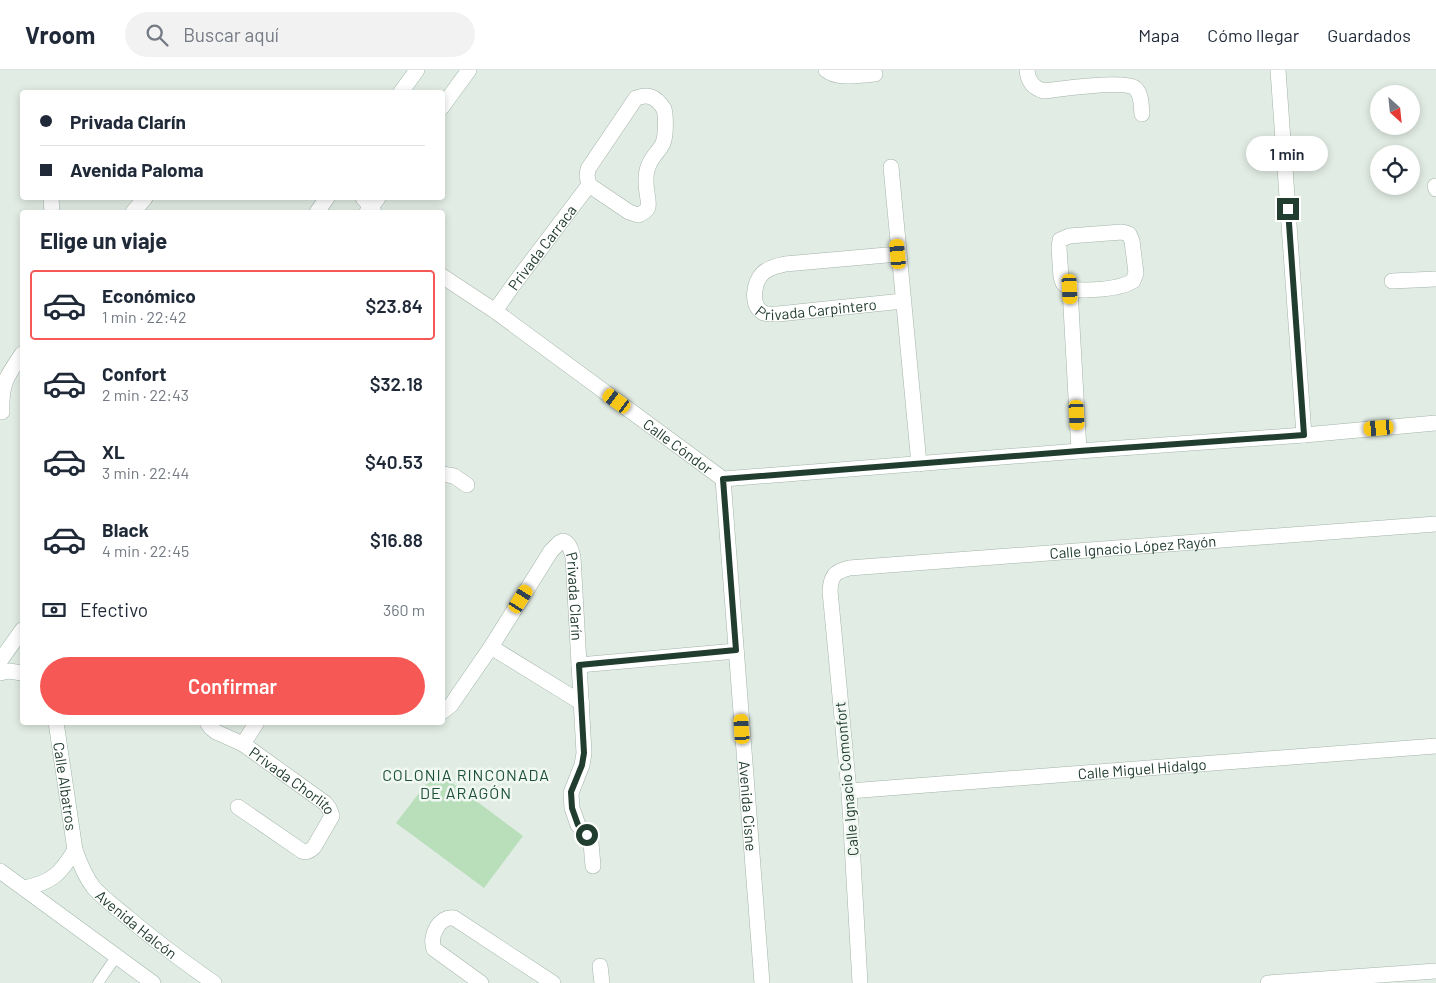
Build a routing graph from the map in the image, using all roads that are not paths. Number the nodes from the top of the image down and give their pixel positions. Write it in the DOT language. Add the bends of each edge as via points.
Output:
graph roads {
  1 [pos="417,70"];
  2 [pos="469,70"];
  3 [pos="826,70"];
  4 [pos="1027,70"];
  5 [pos="1278,70"];
  6 [pos="875,74"];
  7 [pos="1115,77"];
  8 [pos="402,90"];
  9 [pos="445,103"];
  10 [pos="1142,114"];
  11 [pos="891,167"];
  12 [pos="589,185"];
  13 [pos="143,200"];
  14 [pos="326,200"];
  15 [pos="135,210"];
  16 [pos="319,210"];
  17 [pos="898,254"];
  18 [pos="445,278"];
  19 [pos="1436,278"];
  20 [pos="1392,281"];
  21 [pos="1070,289"];
  22 [pos="903,301"];
  23 [pos="495,311"];
  24 [pos="20,357"];
  25 [pos="2,412"];
  26 [pos="1436,423"];
  27 [pos="1304,435"];
  28 [pos="1079,451"];
  29 [pos="919,464"];
  30 [pos="445,474"];
  31 [pos="723,479"];
  32 [pos="467,485"];
  33 [pos="1436,524"];
  34 [pos="833,575"];
  35 [pos="20,633"];
  36 [pos="491,647"];
  37 [pos="736,650"];
  38 [pos="0,661"];
  39 [pos="579,665"];
  40 [pos="0,672"];
  41 [pos="20,673"];
  42 [pos="582,703"];
  43 [pos="445,710"];
  44 [pos="56,725"];
  45 [pos="209,725"];
  46 [pos="255,725"];
  47 [pos="243,744"];
  48 [pos="1436,746"];
  49 [pos="849,790"];
  50 [pos="238,807"];
  51 [pos="75,850"];
  52 [pos="593,866"];
  53 [pos="0,871"];
  54 [pos="24,888"];
  55 [pos="116,956"];
  56 [pos="600,966"];
  57 [pos="1436,971"];
  58 [pos="98,983"];
  59 [pos="153,983"];
  60 [pos="214,983"];
  61 [pos="481,983"];
  62 [pos="553,983"];
  63 [pos="602,983"];
  64 [pos="762,983"];
  65 [pos="860,983"];
  66 [pos="1268,983"];
  1 -- 8 [label="street"];
  2 -- 9 [label="street"];
  3 -- 6 [label="street" via="840,75"];
  4 -- 7 [label="street" via="1032,86 1044,90"];
  5 -- 27 [label="street"];
  7 -- 10 [label="street" via="1136,89"];
  11 -- 17 [label="street, Privada Carpintero"];
  12 -- 12 [label="street, Privada Carraca" via="588,169 636,98 644,95 654,98 664,108 664,137 646,171 648,206 645,212 638,215 629,212"];
  12 -- 23 [label="street, Privada Carraca"];
  13 -- 15 [label="street"];
  14 -- 16 [label="street"];
  17 -- 22 [label="street, Privada Carpintero"];
  17 -- 22 [label="street, Privada Carpintero" via="785,264 772,268 757,282 755,299 765,314"];
  18 -- 23 [label="street, Calle Cóndor"];
  19 -- 20 [label="street"];
  21 -- 21 [label="street" via="1061,277 1060,240 1069,236 1129,234 1136,273 1133,281 1122,286"];
  21 -- 28 [label="street"];
  22 -- 29 [label="street, Privada Carpintero"];
  23 -- 31 [label="street, Calle Cóndor"];
  24 -- 25 [label="street" via="4,384"];
  26 -- 27 [label="street, Calle Cóndor"];
  27 -- 28 [label="street, Calle Cóndor"];
  28 -- 29 [label="street, Calle Cóndor"];
  29 -- 31 [label="street, Calle Cóndor"];
  30 -- 32 [label="street" via="454,476"];
  31 -- 37 [label="street, Avenida Cisne"];
  33 -- 34 [label="street, Calle Ignacio López Rayón" via="849,568"];
  34 -- 49 [label="street, Calle Ignacio Comonfort" via="830,592"];
  35 -- 38 [label="street"];
  36 -- 39 [label="street, Privada Clarín" via="552,551 563,541 570,546 573,557"];
  36 -- 42 [label="street"];
  36 -- 43 [label="street, Privada Clarín"];
  37 -- 39 [label="street"];
  37 -- 64 [label="street, Avenida Cisne"];
  39 -- 42 [label="street, Privada Clarín"];
  40 -- 41 [label="street"];
  42 -- 52 [label="street, Privada Clarín" via="584,753 571,792 572,808 578,825 591,843"];
  44 -- 51 [label="street, Calle Albatros"];
  45 -- 47 [label="street, Privada Chorlito" via="216,732"];
  46 -- 47 [label="street, Privada Chorlito"];
  47 -- 50 [label="street, Privada Chorlito" via="325,804 332,816 314,847 305,852"];
  48 -- 49 [label="street, Calle Miguel Hidalgo"];
  49 -- 65 [label="street, Calle Ignacio Comonfort"];
  51 -- 54 [label="street" via="50,880"];
  51 -- 60 [label="street, Avenida Halcón" via="95,888 145,932"];
  53 -- 54 [label="street"];
  54 -- 55 [label="street"];
  55 -- 58 [label="lane"];
  55 -- 59 [label="street"];
  56 -- 63 [label="street"];
  57 -- 66 [label="street"];
  61 -- 62 [label="street" via="434,949 434,933 448,918 454,918"];
}
